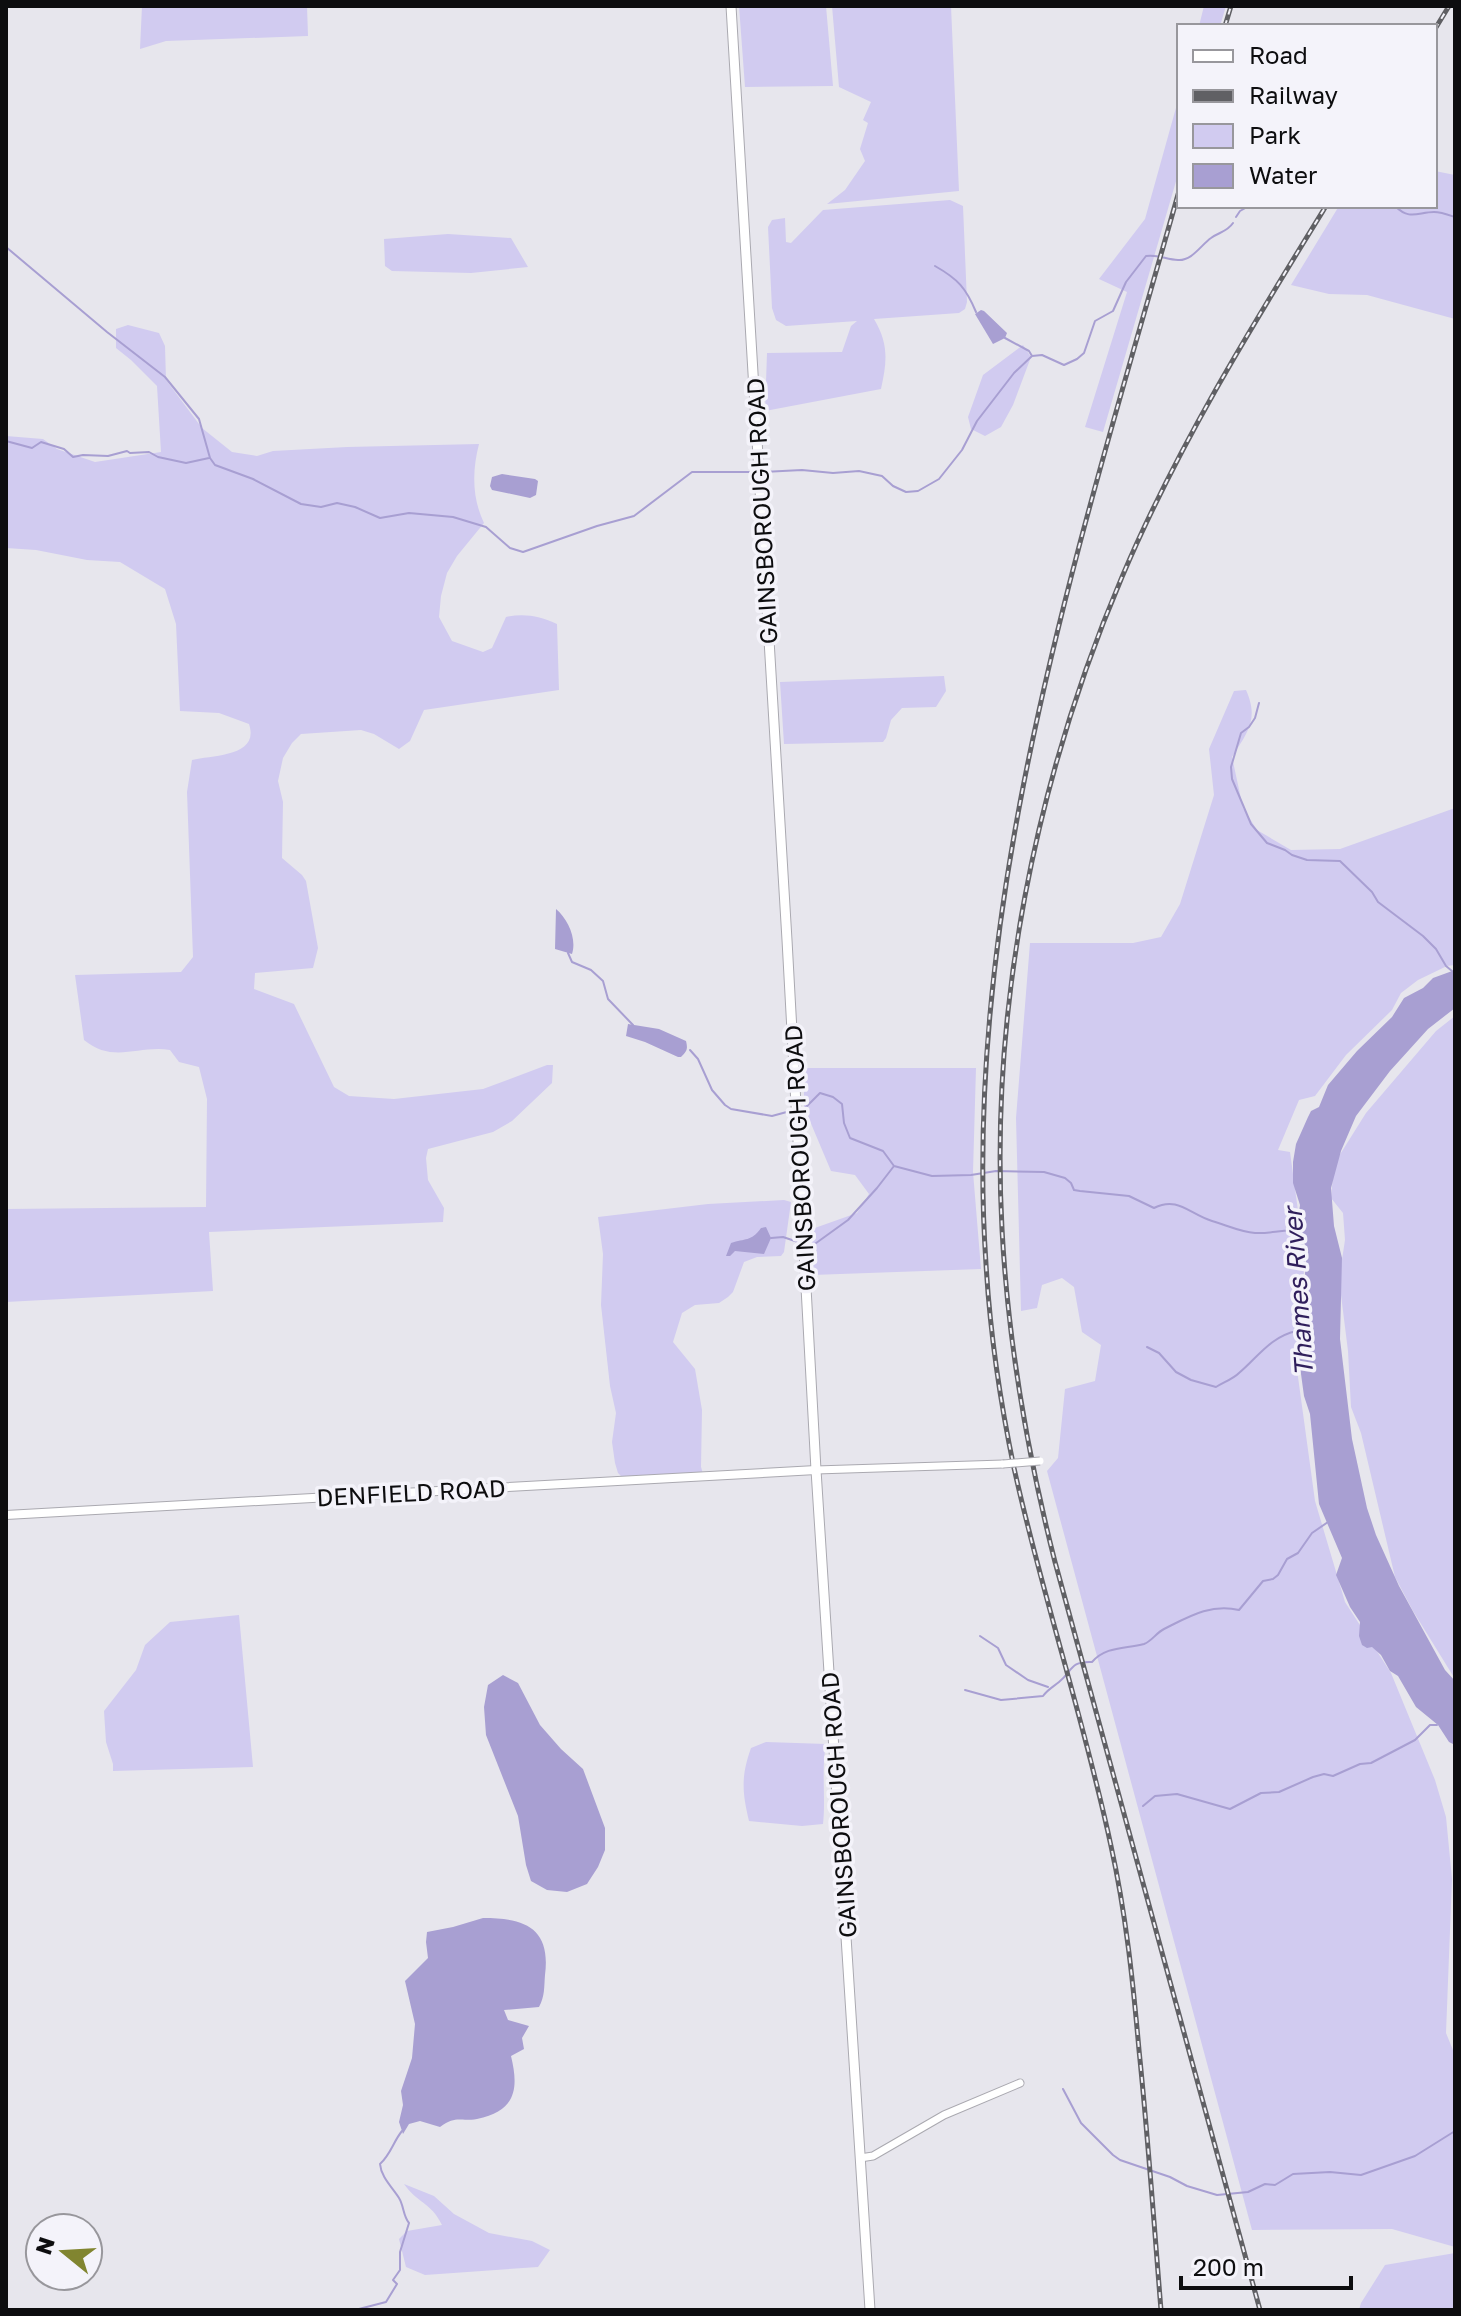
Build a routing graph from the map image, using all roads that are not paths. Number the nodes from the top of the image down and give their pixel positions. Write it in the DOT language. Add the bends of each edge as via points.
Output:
graph roads {
  1 [pos="731,6"];
  2 [pos="1050,1459"];
  3 [pos="816,1470"];
  4 [pos="6,1515"];
  5 [pos="1020,2083"];
  6 [pos="860,2158"];
  7 [pos="870,2310"];
  1 -- 3 [label="main road, GAINSBOROUGH ROAD"];
  2 -- 3 [label="street, bridge"];
  3 -- 4 [label="street, DENFIELD ROAD"];
  3 -- 6 [label="main road, GAINSBOROUGH ROAD"];
  5 -- 6 [label="street"];
  6 -- 7 [label="main road, GAINSBOROUGH ROAD"];
}
